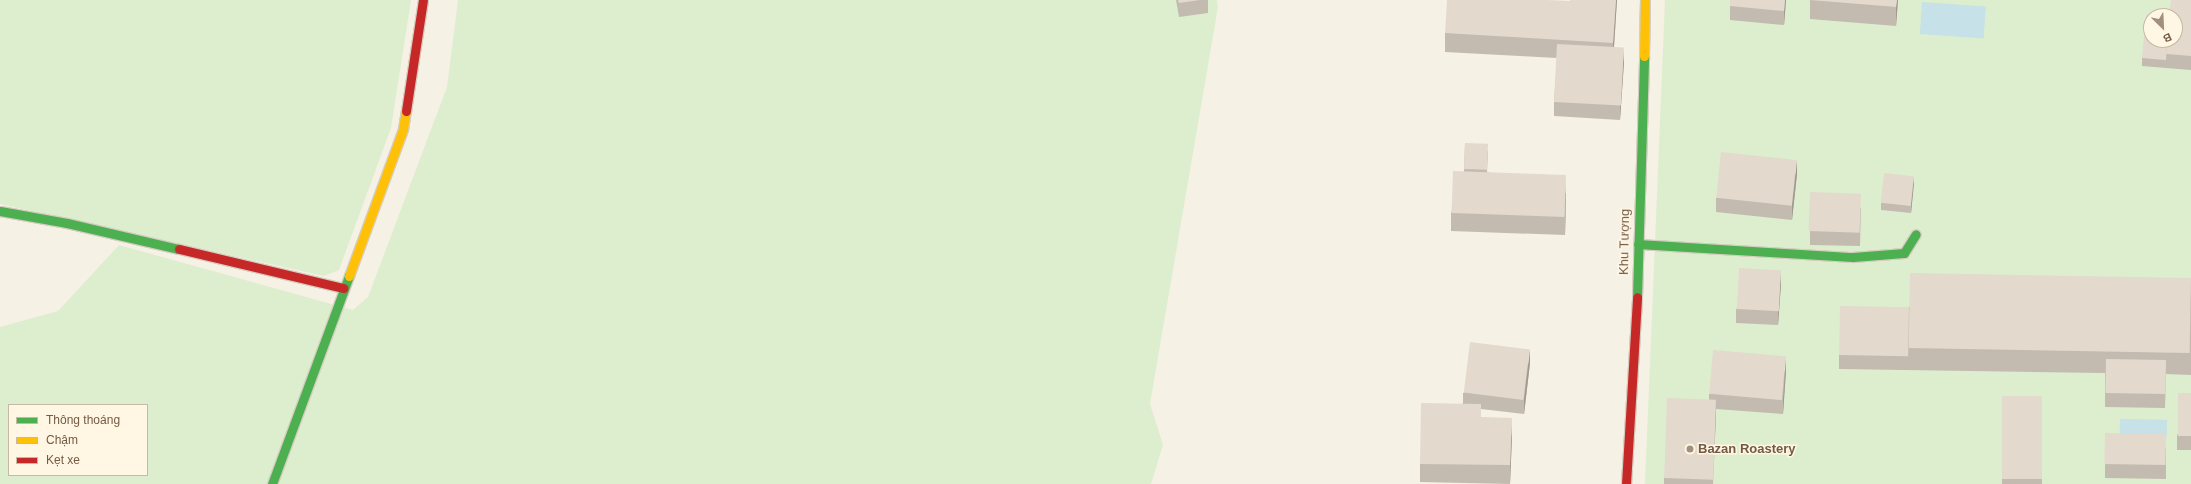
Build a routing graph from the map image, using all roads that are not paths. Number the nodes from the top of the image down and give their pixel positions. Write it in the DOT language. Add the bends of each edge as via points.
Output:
graph roads {
  1 [pos="423,0"];
  2 [pos="1645,0"];
  3 [pos="0,211"];
  4 [pos="1916,234"];
  5 [pos="1638,244"];
  6 [pos="343,288"];
  7 [pos="272,484"];
  8 [pos="1626,484"];
  1 -- 6 [label="street" via="403,129"];
  2 -- 5 [label="street, Khu Tượng"];
  3 -- 6 [label="street" via="67,223"];
  4 -- 5 [label="street" via="1904,253 1853,257"];
  5 -- 8 [label="street, Khu Tượng" via="1636,338"];
  6 -- 7 [label="street"];
}
